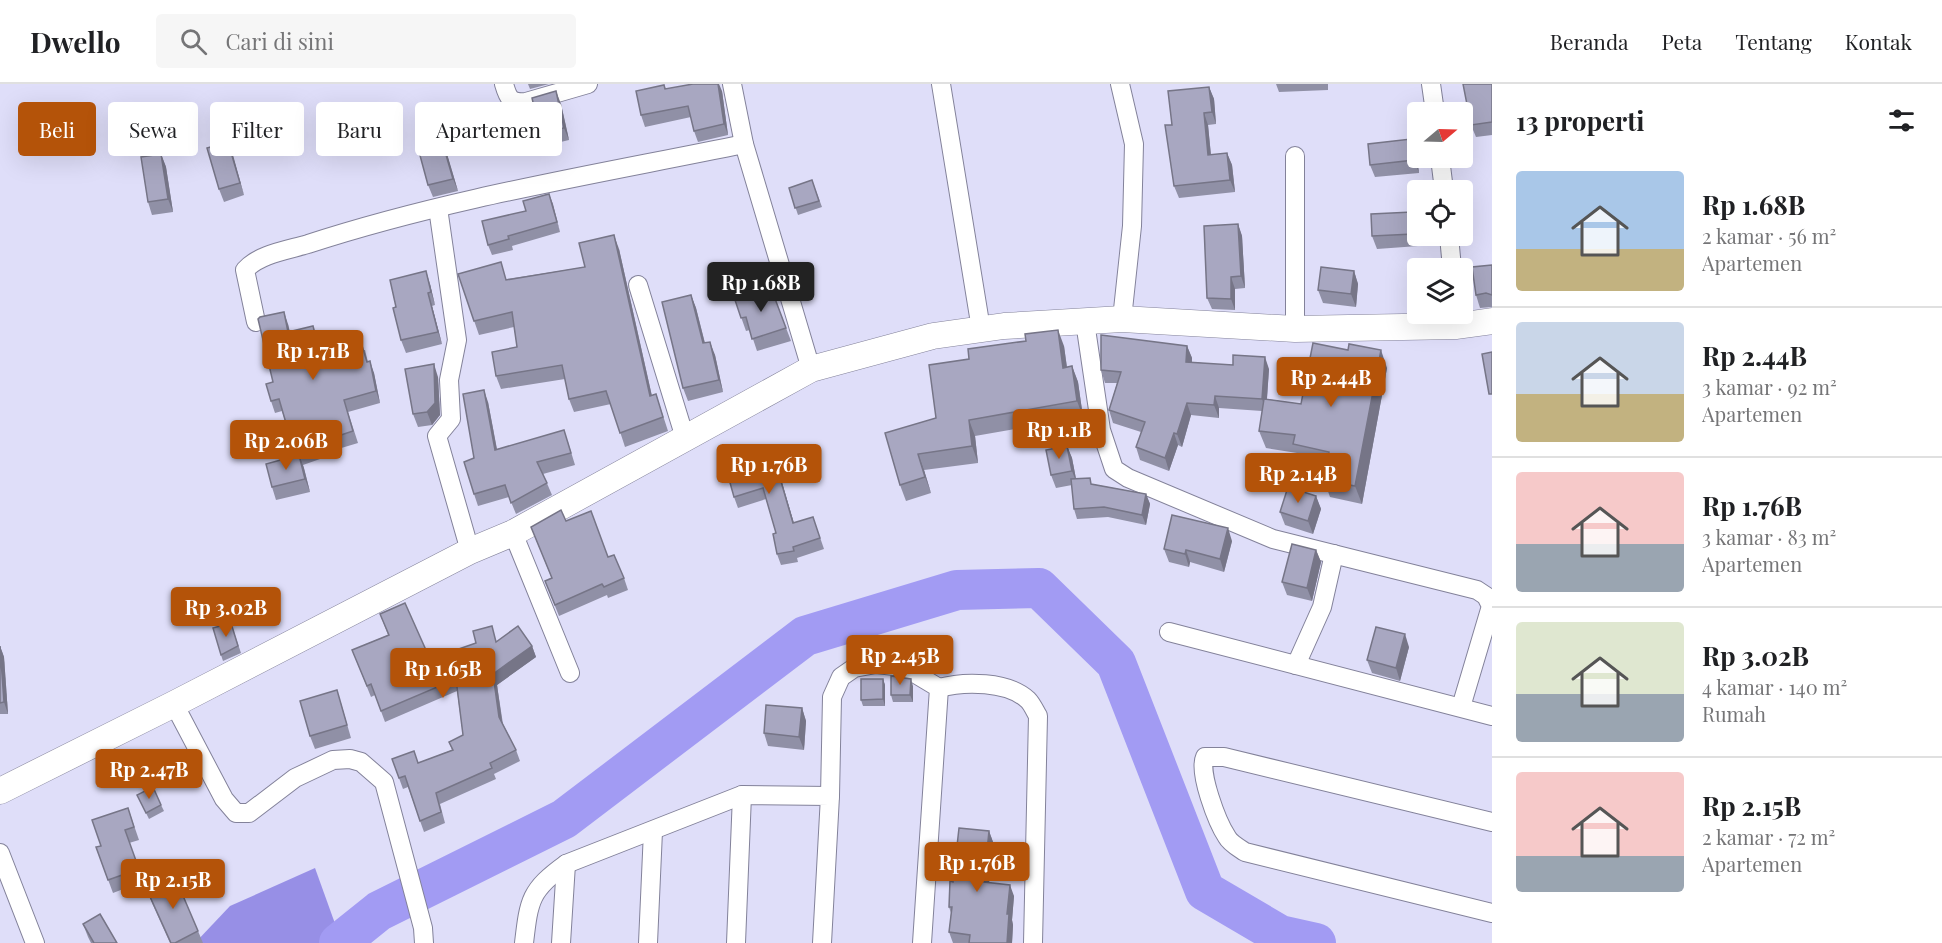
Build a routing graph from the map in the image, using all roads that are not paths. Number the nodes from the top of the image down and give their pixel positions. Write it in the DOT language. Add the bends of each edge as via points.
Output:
graph roads {
  1 [pos="504,84"];
  2 [pos="588,84"];
  3 [pos="732,84"];
  4 [pos="941,84"];
  5 [pos="1120,84"];
  6 [pos="1431,84"];
  7 [pos="1434,102"];
  8 [pos="744,144"];
  9 [pos="1295,156"];
  10 [pos="438,208"];
  11 [pos="638,285"];
  12 [pos="1122,319"];
  13 [pos="1473,320"];
  14 [pos="1492,321"];
  15 [pos="256,322"];
  16 [pos="1085,322"];
  17 [pos="1407,323"];
  18 [pos="981,329"];
  19 [pos="1294,329"];
  20 [pos="811,369"];
  21 [pos="685,438"];
  22 [pos="513,532"];
  23 [pos="470,551"];
  24 [pos="1334,554"];
  25 [pos="1169,632"];
  26 [pos="1296,665"];
  27 [pos="570,673"];
  28 [pos="939,688"];
  29 [pos="174,704"];
  30 [pos="1461,707"];
  31 [pos="1492,716"];
  32 [pos="0,791"];
  33 [pos="742,795"];
  34 [pos="830,796"];
  35 [pos="1492,822"];
  36 [pos="653,831"];
  37 [pos="0,854"];
  38 [pos="566,864"];
  39 [pos="1492,913"];
  40 [pos="424,936"];
  41 [pos="35,943"];
  42 [pos="524,943"];
  43 [pos="561,943"];
  44 [pos="648,943"];
  45 [pos="736,943"];
  46 [pos="822,943"];
  47 [pos="922,943"];
  48 [pos="1033,943"];
  1 -- 2 [label="street" via="508,98 515,103"];
  3 -- 8 [label="street"];
  4 -- 18 [label="street"];
  5 -- 12 [label="street" via="1134,144 1132,226"];
  6 -- 7 [label="street"];
  8 -- 10 [label="street"];
  8 -- 20 [label="street"];
  9 -- 19 [label="street"];
  10 -- 15 [label="street" via="350,231 250,265 245,270"];
  10 -- 23 [label="street" via="457,340 449,380 451,419 437,436"];
  11 -- 21 [label="street"];
  12 -- 16 [label="street"];
  12 -- 19 [label="street"];
  13 -- 14 [label="street"];
  16 -- 18 [label="street"];
  16 -- 24 [label="street" via="1101,430 1114,469 1273,539"];
  17 -- 19 [label="street"];
  18 -- 20 [label="street" via="933,336"];
  20 -- 21 [label="street"];
  21 -- 22 [label="street"];
  22 -- 23 [label="street"];
  22 -- 27 [label="street"];
  23 -- 29 [label="street"];
  24 -- 26 [label="street" via="1322,607"];
  24 -- 30 [label="street" via="1477,590 1486,596 1491,606"];
  25 -- 26 [label="street"];
  26 -- 30 [label="street"];
  28 -- 34 [label="street" via="904,667 876,664 854,668 841,677 832,697"];
  28 -- 47 [label="street"];
  28 -- 48 [label="street" via="963,684 1011,691 1029,700 1038,717"];
  29 -- 32 [label="street"];
  29 -- 40 [label="street" via="224,799 236,813 249,813 276,790 324,764 350,759 361,762 384,782"];
  30 -- 31 [label="street"];
  33 -- 34 [label="street"];
  33 -- 36 [label="street"];
  33 -- 45 [label="street"];
  34 -- 46 [label="street"];
  35 -- 39 [label="street" via="1224,757 1205,756 1203,762 1202,770 1227,839 1245,852"];
  36 -- 38 [label="street"];
  36 -- 44 [label="street"];
  37 -- 41 [label="street"];
  38 -- 42 [label="street" via="541,882 529,905"];
  38 -- 43 [label="street"];
}
